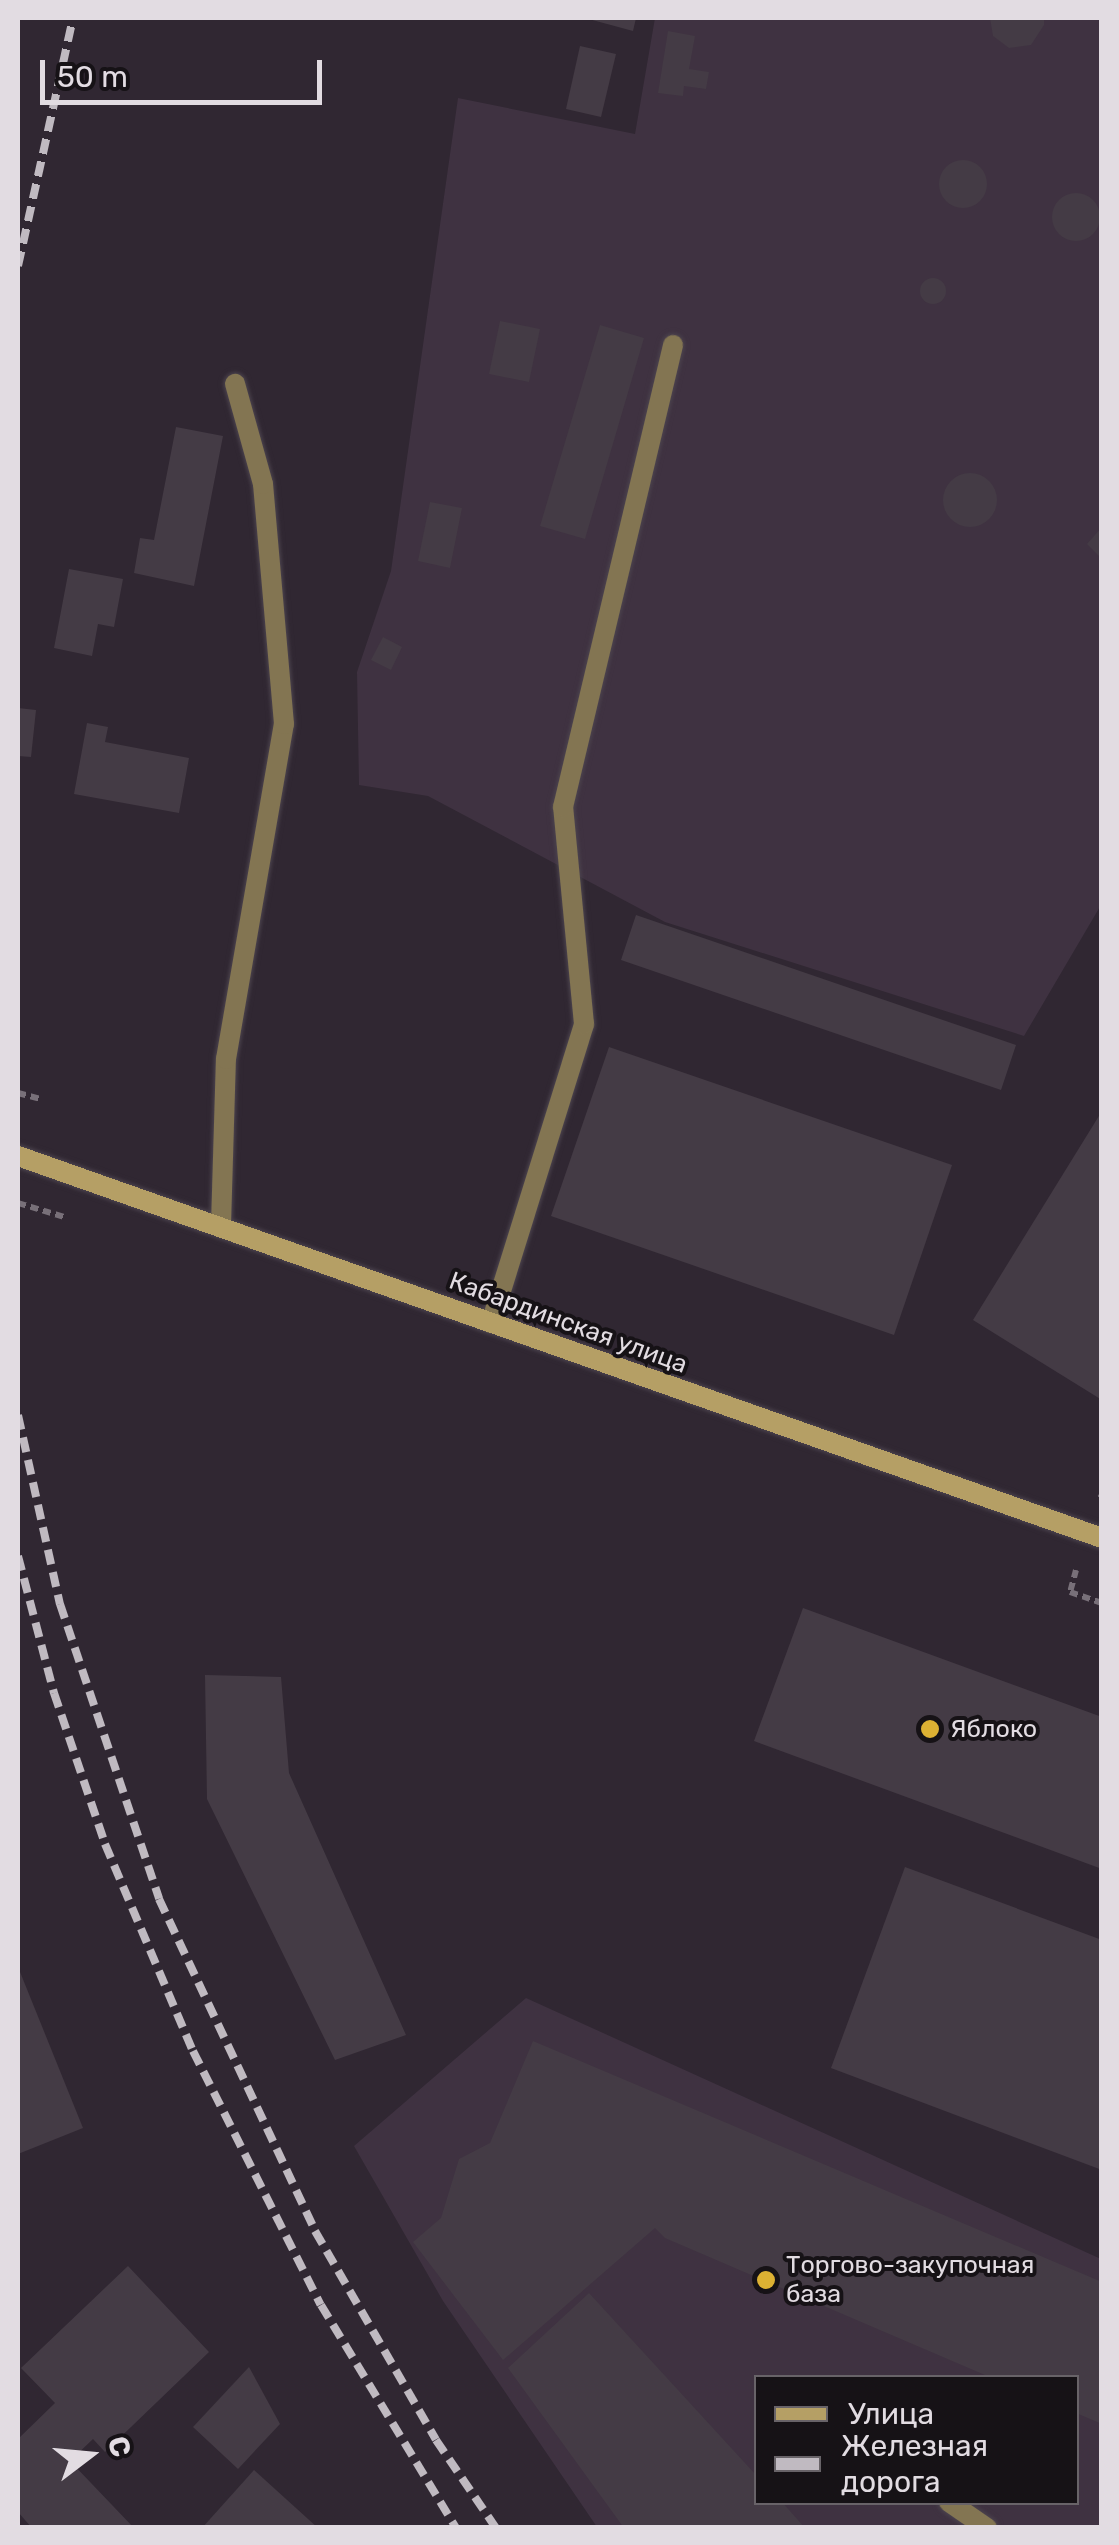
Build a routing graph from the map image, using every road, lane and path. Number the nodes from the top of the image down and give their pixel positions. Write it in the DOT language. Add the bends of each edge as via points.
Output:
graph roads {
  1 [pos="673,345"];
  2 [pos="235,384"];
  3 [pos="18,1093"];
  4 [pos="40,1099"];
  5 [pos="18,1156"];
  6 [pos="18,1203"];
  7 [pos="64,1217"];
  8 [pos="221,1225"];
  9 [pos="492,1322"];
  10 [pos="1102,1538"];
  11 [pos="1076,1570"];
  12 [pos="1102,1603"];
  13 [pos="952,2505"];
  14 [pos="987,2528"];
  1 -- 9 [label="lane" via="563,807 584,1024"];
  2 -- 8 [label="lane" via="264,484 284,724 226,1059"];
  3 -- 4 [label="path"];
  5 -- 8 [label="main road, Кабардинская улица"];
  6 -- 7 [label="path"];
  8 -- 9 [label="main road, Кабардинская улица"];
  9 -- 10 [label="main road, Кабардинская улица"];
  11 -- 12 [label="path" via="1070,1592"];
  13 -- 14 [label="lane"];
}
